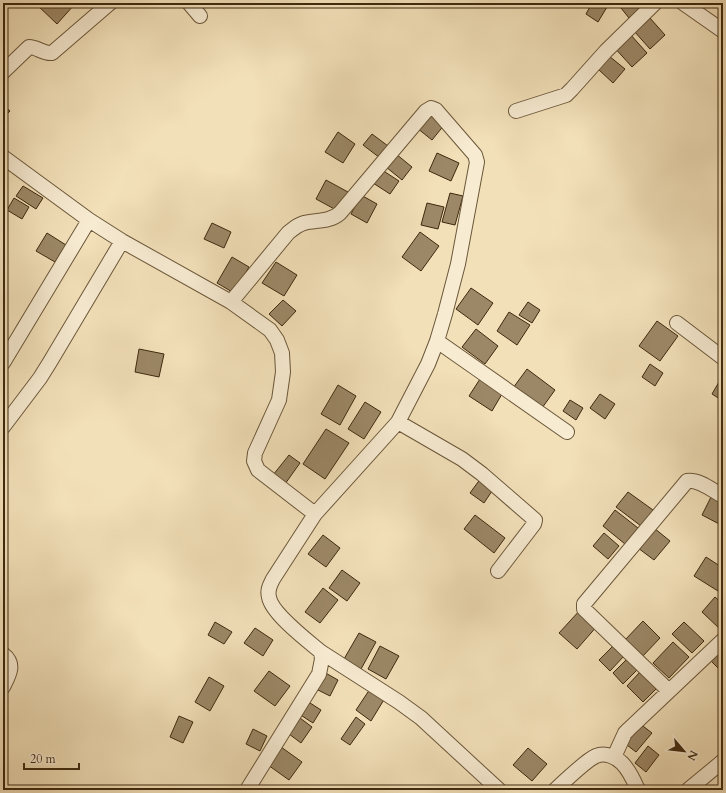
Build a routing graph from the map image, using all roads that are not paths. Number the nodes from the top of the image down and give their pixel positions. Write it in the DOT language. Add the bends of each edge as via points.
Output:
graph roads {
  1 [pos="110,3"];
  2 [pos="188,3"];
  3 [pos="655,3"];
  4 [pos="683,3"];
  5 [pos="200,16"];
  6 [pos="723,31"];
  7 [pos="3,72"];
  8 [pos="516,111"];
  9 [pos="3,157"];
  10 [pos="89,220"];
  11 [pos="122,241"];
  12 [pos="231,302"];
  13 [pos="677,323"];
  14 [pos="437,341"];
  15 [pos="723,358"];
  16 [pos="3,363"];
  17 [pos="398,422"];
  18 [pos="3,427"];
  19 [pos="568,432"];
  20 [pos="723,496"];
  21 [pos="315,514"];
  22 [pos="498,571"];
  23 [pos="723,640"];
  24 [pos="321,652"];
  25 [pos="3,654"];
  26 [pos="3,687"];
  27 [pos="669,691"];
  28 [pos="614,758"];
  29 [pos="723,761"];
  30 [pos="247,790"];
  31 [pos="499,790"];
  32 [pos="555,790"];
  33 [pos="638,790"];
  34 [pos="688,790"];
  1 -- 7 [label="street" via="52,53 29,47"];
  2 -- 5 [label="street"];
  3 -- 8 [label="street" via="566,94"];
  4 -- 6 [label="street"];
  9 -- 10 [label="street"];
  10 -- 11 [label="street"];
  10 -- 16 [label="street"];
  11 -- 12 [label="street"];
  11 -- 18 [label="street" via="47,367"];
  12 -- 14 [label="street" via="295,227 302,223 336,217 431,108 436,110 475,155 477,162 458,264"];
  12 -- 21 [label="street" via="270,330 282,353 283,372 279,400 255,453 254,461 258,470"];
  13 -- 15 [label="street"];
  14 -- 17 [label="street"];
  14 -- 19 [label="street"];
  17 -- 21 [label="street"];
  17 -- 22 [label="street" via="462,459 535,520"];
  20 -- 27 [label="street" via="697,482 687,481 584,604 584,609"];
  21 -- 24 [label="street" via="269,586 268,597 278,613"];
  23 -- 27 [label="street"];
  24 -- 30 [label="street" via="322,660 318,674"];
  24 -- 31 [label="street" via="421,718"];
  25 -- 26 [label="street" via="10,664"];
  27 -- 28 [label="street" via="626,733"];
  28 -- 32 [label="street" via="606,755 597,756"];
  28 -- 33 [label="street" via="622,762 629,771"];
  29 -- 34 [label="street"];
}
